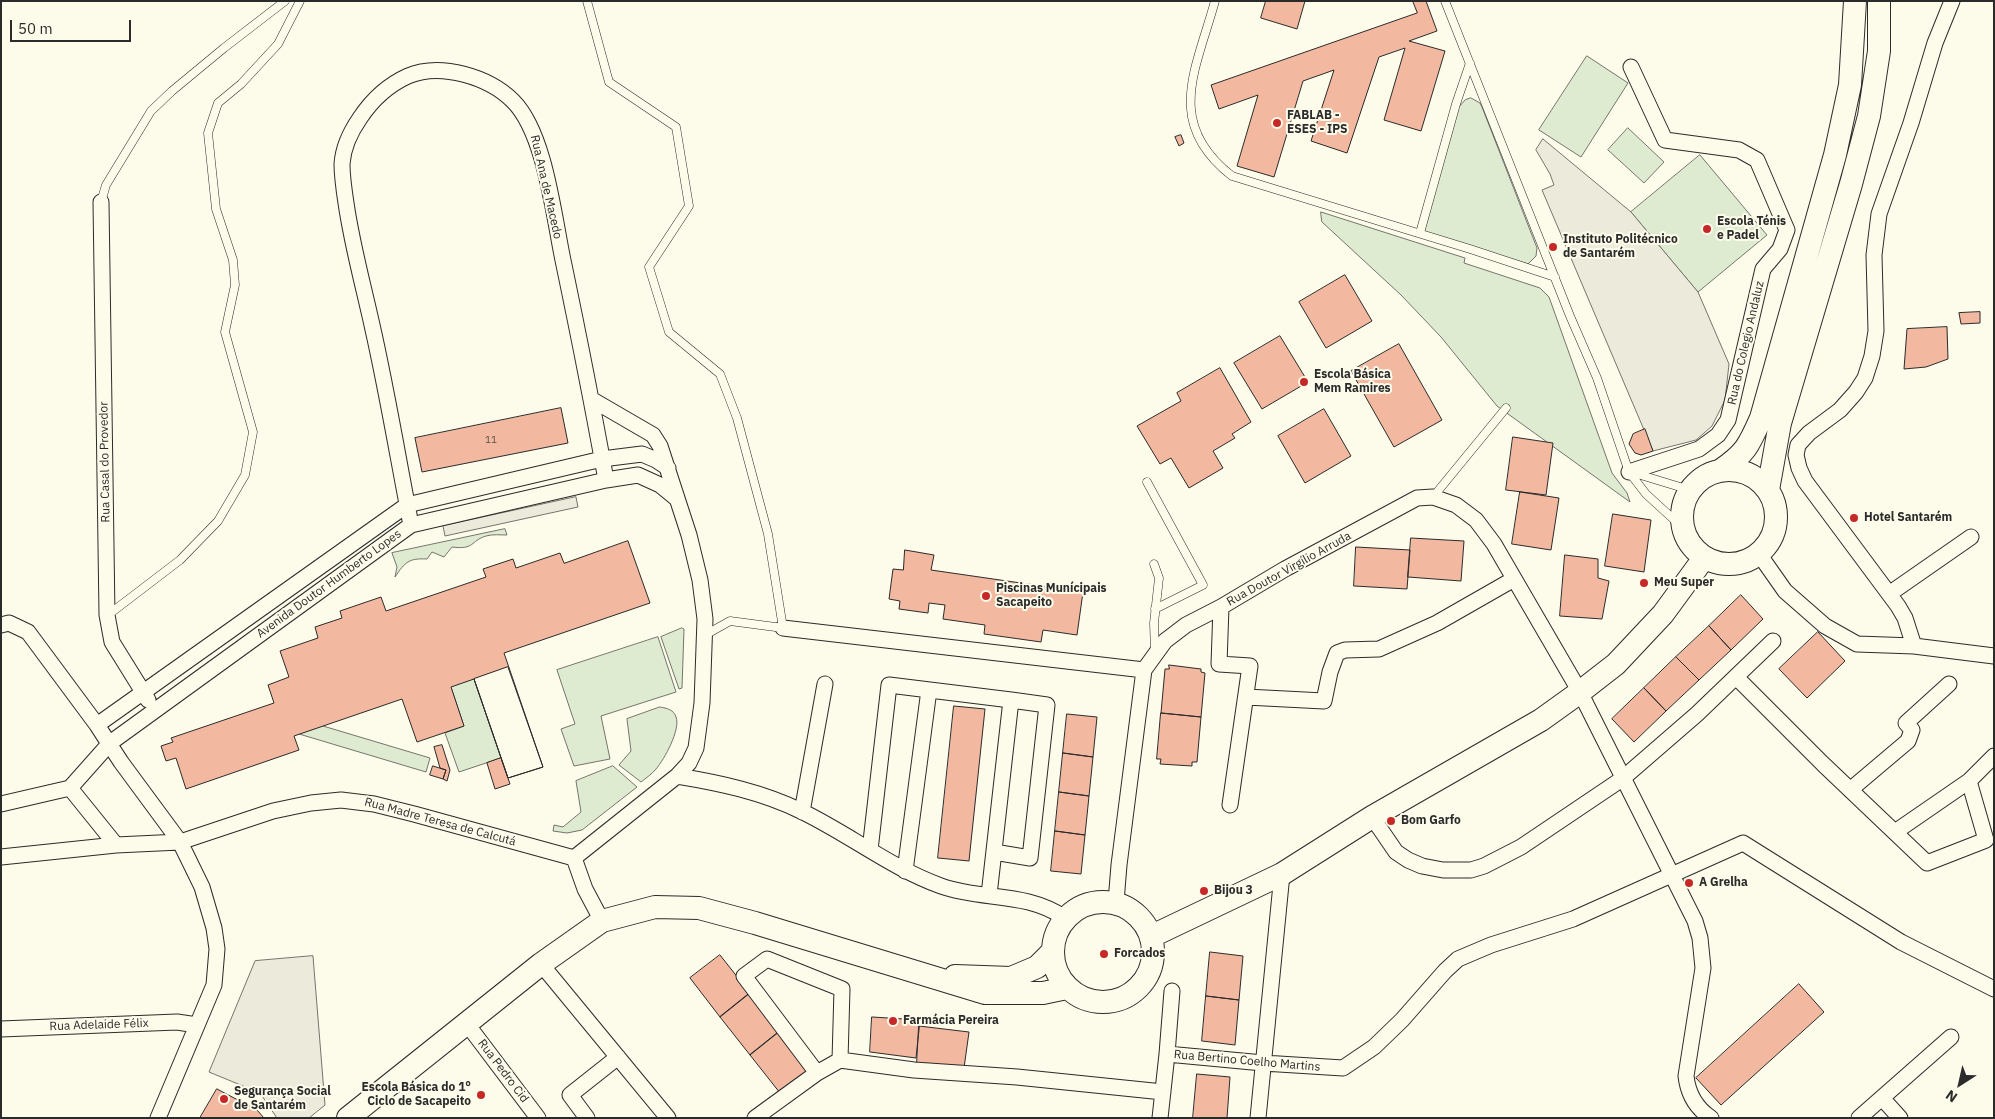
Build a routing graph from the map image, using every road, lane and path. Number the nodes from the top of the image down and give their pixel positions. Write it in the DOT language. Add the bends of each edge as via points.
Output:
graph roads {
  1 [pos="285,1"];
  2 [pos="300,1"];
  3 [pos="587,1"];
  4 [pos="1215,1"];
  5 [pos="1445,1"];
  6 [pos="1855,1"];
  7 [pos="1878,1"];
  8 [pos="1952,1"];
  9 [pos="1470,63"];
  10 [pos="1631,66"];
  11 [pos="101,202"];
  12 [pos="1420,233"];
  13 [pos="1556,277"];
  14 [pos="591,399"];
  15 [pos="1506,408"];
  16 [pos="602,458"];
  17 [pos="668,468"];
  18 [pos="1721,470"];
  19 [pos="1629,472"];
  20 [pos="606,480"];
  21 [pos="1147,482"];
  22 [pos="1690,490"];
  23 [pos="1768,490"];
  24 [pos="1433,497"];
  25 [pos="677,499"];
  26 [pos="407,505"];
  27 [pos="411,525"];
  28 [pos="1681,526"];
  29 [pos="1971,537"];
  30 [pos="1760,554"];
  31 [pos="1704,558"];
  32 [pos="1154,564"];
  33 [pos="1514,579"];
  34 [pos="1889,594"];
  35 [pos="1220,607"];
  36 [pos="1155,609"];
  37 [pos="107,615"];
  38 [pos="1,625"];
  39 [pos="783,628"];
  40 [pos="705,634"];
  41 [pos="1773,641"];
  42 [pos="1914,646"];
  43 [pos="1156,654"];
  44 [pos="1994,656"];
  45 [pos="1144,670"];
  46 [pos="1736,677"];
  47 [pos="825,684"];
  48 [pos="1949,684"];
  49 [pos="929,690"];
  50 [pos="1580,692"];
  51 [pos="143,693"];
  52 [pos="1246,697"];
  53 [pos="1011,700"];
  54 [pos="154,710"];
  55 [pos="97,725"];
  56 [pos="110,743"];
  57 [pos="1994,756"];
  58 [pos="677,776"];
  59 [pos="1622,779"];
  60 [pos="1969,781"];
  61 [pos="70,788"];
  62 [pos="1850,790"];
  63 [pos="1,804"];
  64 [pos="1230,805"];
  65 [pos="802,812"];
  66 [pos="1372,817"];
  67 [pos="1895,832"];
  68 [pos="180,842"];
  69 [pos="116,845"];
  70 [pos="870,850"];
  71 [pos="994,852"];
  72 [pos="1,857"];
  73 [pos="574,858"];
  74 [pos="905,871"];
  75 [pos="1282,874"];
  76 [pos="1672,876"];
  77 [pos="990,895"];
  78 [pos="1116,902"];
  79 [pos="1064,918"];
  80 [pos="602,921"];
  81 [pos="1152,936"];
  82 [pos="1052,952"];
  83 [pos="540,964"];
  84 [pos="934,976"];
  85 [pos="1067,988"];
  86 [pos="1994,989"];
  87 [pos="1172,991"];
  88 [pos="467,1024"];
  89 [pos="197,1025"];
  90 [pos="1,1029"];
  91 [pos="1951,1037"];
  92 [pos="1168,1054"];
  93 [pos="618,1057"];
  94 [pos="840,1060"];
  95 [pos="1263,1063"];
  96 [pos="817,1073"];
  97 [pos="1163,1092"];
  98 [pos="1882,1098"];
  99 [pos="158,1118"];
  100 [pos="348,1118"];
  101 [pos="538,1118"];
  102 [pos="587,1118"];
  103 [pos="668,1118"];
  104 [pos="755,1118"];
  105 [pos="1160,1118"];
  106 [pos="1258,1118"];
  107 [pos="1711,1118"];
  108 [pos="1859,1118"];
  109 [pos="1900,1118"];
  1 -- 11 [label="lane" via="172,90 151,111 106,185"];
  2 -- 37 [label="lane" via="278,44 218,104 208,133 216,210 233,260 235,285 225,332 253,432 245,476 218,521 180,560"];
  3 -- 39 [label="lane" via="609,82 676,127 689,206 649,267 669,332 720,374 737,418 768,534"];
  4 -- 12 [label="lane" via="1190,90 1190,111 1195,133 1217,165 1232,176"];
  5 -- 9 [label="lane"];
  6 -- 18 [label="main road" via="1850,85 1834,155 1761,418 1740,458"];
  7 -- 23 [label="main road" via="1879,51 1868,116 1780,423"];
  8 -- 34 [label="street" via="1879,214 1874,255 1876,331 1865,378 1840,410 1798,444 1796,455 1805,481"];
  9 -- 12 [label="lane"];
  9 -- 13 [label="lane"];
  10 -- 19 [label="street, Rua do Colegio Andaluz" via="1666,140 1739,150 1757,160 1786,230 1780,249 1763,269 1728,420 1718,435 1699,449"];
  11 -- 37 [label="street, Rua Casal do Provedor"];
  12 -- 13 [label="lane"];
  13 -- 19 [label="lane" via="1597,378"];
  14 -- 16 [label="street, Rua Ana de Macedo"];
  14 -- 17 [label="street" via="653,435"];
  14 -- 26 [label="street, Rua Ana de Macedo" via="550,194 530,124 502,91 466,74 431,71 399,81 374,99 359,120 349,137 342,164 351,236 386,388"];
  15 -- 24 [label="lane"];
  16 -- 17 [label="street" via="642,454"];
  16 -- 20 [label="street, Rua Ana de Macedo"];
  16 -- 26 [label="street"];
  17 -- 25 [label="street"];
  18 -- 22 [label="main road" via="1703,476"];
  18 -- 23 [label="main road" via="1738,470 1756,478"];
  19 -- 22 [label="lane"];
  19 -- 28 [label="lane" via="1646,494"];
  20 -- 25 [label="street, Avenida Doutor Humberto Lopes" via="638,475 660,485"];
  20 -- 27 [label="street, Avenida Doutor Humberto Lopes"];
  21 -- 36 [label="lane" via="1203,585"];
  22 -- 28 [label="main road" via="1682,509"];
  23 -- 30 [label="main road" via="1777,511 1776,528"];
  24 -- 33 [label="street" via="1456,504 1476,520"];
  24 -- 35 [label="street, Rua Doutor Virgílio Arruda" via="1417,498 1285,568"];
  25 -- 40 [label="street" via="700,580"];
  26 -- 27 [label="street, Rua Ana de Macedo"];
  26 -- 51 [label="street"];
  27 -- 54 [label="street, Avenida Doutor Humberto Lopes"];
  28 -- 31 [label="main road" via="1692,547"];
  29 -- 34 [label="street"];
  30 -- 31 [label="main road" via="1745,562 1723,564"];
  30 -- 42 [label="street" via="1785,591 1842,637 1857,644"];
  31 -- 50 [label="main road" via="1663,614 1616,664"];
  32 -- 36 [label="lane" via="1159,578"];
  33 -- 50 [label="street"];
  33 -- 52 [label="street" via="1460,611 1379,649 1337,653 1324,702"];
  34 -- 42 [label="street" via="1905,618"];
  35 -- 43 [label="street, Rua Doutor Virgílio Arruda" via="1164,641"];
  35 -- 52 [label="street" via="1219,664 1250,666"];
  36 -- 43 [label="lane"];
  37 -- 51 [label="street, Rua Casal do Provedor" via="112,642"];
  38 -- 55 [label="street" via="9,623 28,632"];
  39 -- 40 [label="lane" via="730,621"];
  39 -- 45 [label="street"];
  40 -- 58 [label="street" via="696,748 689,763"];
  41 -- 46 [label="street"];
  42 -- 44 [label="street"];
  43 -- 45 [label="street, Rua Doutor Virgílio Arruda"];
  45 -- 78 [label="street, Rua Doutor Virgílio Arruda"];
  46 -- 59 [label="street"];
  46 -- 62 [label="street"];
  47 -- 65 [label="street"];
  48 -- 62 [label="street" via="1906,723 1912,730 1908,741"];
  49 -- 53 [label="street"];
  49 -- 70 [label="street" via="889,685"];
  49 -- 74 [label="street"];
  50 -- 59 [label="street"];
  50 -- 66 [label="main road" via="1541,720"];
  51 -- 54 [label="street, Rua Casal do Provedor"];
  51 -- 55 [label="street"];
  52 -- 64 [label="street"];
  53 -- 71 [label="street"];
  53 -- 71 [label="street" via="1047,704 1030,858"];
  54 -- 56 [label="street, Avenida Doutor Humberto Lopes"];
  55 -- 56 [label="street"];
  56 -- 61 [label="street, Avenida Doutor Humberto Lopes"];
  56 -- 68 [label="street"];
  57 -- 60 [label="street"];
  58 -- 65 [label="street" via="736,787"];
  58 -- 73 [label="street"];
  59 -- 66 [label="street" via="1521,847 1471,870 1443,870 1408,860 1396,852"];
  59 -- 76 [label="street"];
  60 -- 67 [label="street"];
  60 -- 67 [label="street" via="1986,840 1926,863"];
  61 -- 63 [label="street"];
  61 -- 69 [label="street"];
  62 -- 67 [label="street"];
  65 -- 70 [label="street"];
  66 -- 75 [label="main road"];
  68 -- 69 [label="street, Rua Madre Teresa de Calcutá"];
  68 -- 73 [label="street, Rua Madre Teresa de Calcutá" via="273,811 311,803 355,800"];
  68 -- 89 [label="street" via="202,887 217,949 214,985"];
  69 -- 72 [label="street, Rua Madre Teresa de Calcutá"];
  70 -- 74 [label="street"];
  71 -- 77 [label="street"];
  73 -- 80 [label="street" via="585,889"];
  74 -- 77 [label="street" via="943,887"];
  75 -- 81 [label="main road"];
  75 -- 95 [label="street"];
  76 -- 86 [label="street, Rua Bertino Coelho Martins" via="1744,843 1901,942"];
  76 -- 95 [label="street, Rua Bertino Coelho Martins" via="1573,919 1458,959 1374,1047 1343,1068"];
  76 -- 107 [label="street" via="1695,921 1703,954 1686,1069 1687,1087 1700,1109"];
  77 -- 79 [label="street" via="1036,903"];
  78 -- 79 [label="main road" via="1097,901 1079,907"];
  78 -- 81 [label="main road" via="1131,909 1144,921"];
  79 -- 82 [label="main road" via="1055,934"];
  80 -- 83 [label="main road"];
  80 -- 84 [label="main road" via="655,906 699,908"];
  81 -- 85 [label="main road" via="1154,953 1151,969 1143,984 1130,995 1098,1002 1081,998"];
  82 -- 84 [label="main road" via="1037,967 1011,978"];
  82 -- 85 [label="main road" via="1056,972"];
  83 -- 88 [label="main road"];
  83 -- 93 [label="street"];
  84 -- 85 [label="main road" via="985,993 1043,993"];
  87 -- 92 [label="street"];
  88 -- 100 [label="main road"];
  88 -- 101 [label="street, Rua Pedro Cid"];
  89 -- 90 [label="street, Rua Adelaide Félix" via="177,1022"];
  89 -- 99 [label="street"];
  91 -- 98 [label="street"];
  92 -- 95 [label="street, Rua Bertino Coelho Martins"];
  92 -- 97 [label="street, Rua Bertino Coelho Martins"];
  93 -- 102 [label="street" via="570,1095"];
  93 -- 103 [label="street"];
  94 -- 96 [label="street"];
  94 -- 96 [label="street" via="842,990 767,958 744,976"];
  94 -- 97 [label="street" via="914,1070"];
  95 -- 106 [label="street"];
  96 -- 104 [label="street"];
  97 -- 105 [label="street, Rua Bertino Coelho Martins"];
  98 -- 108 [label="street"];
  98 -- 109 [label="street"];
}
